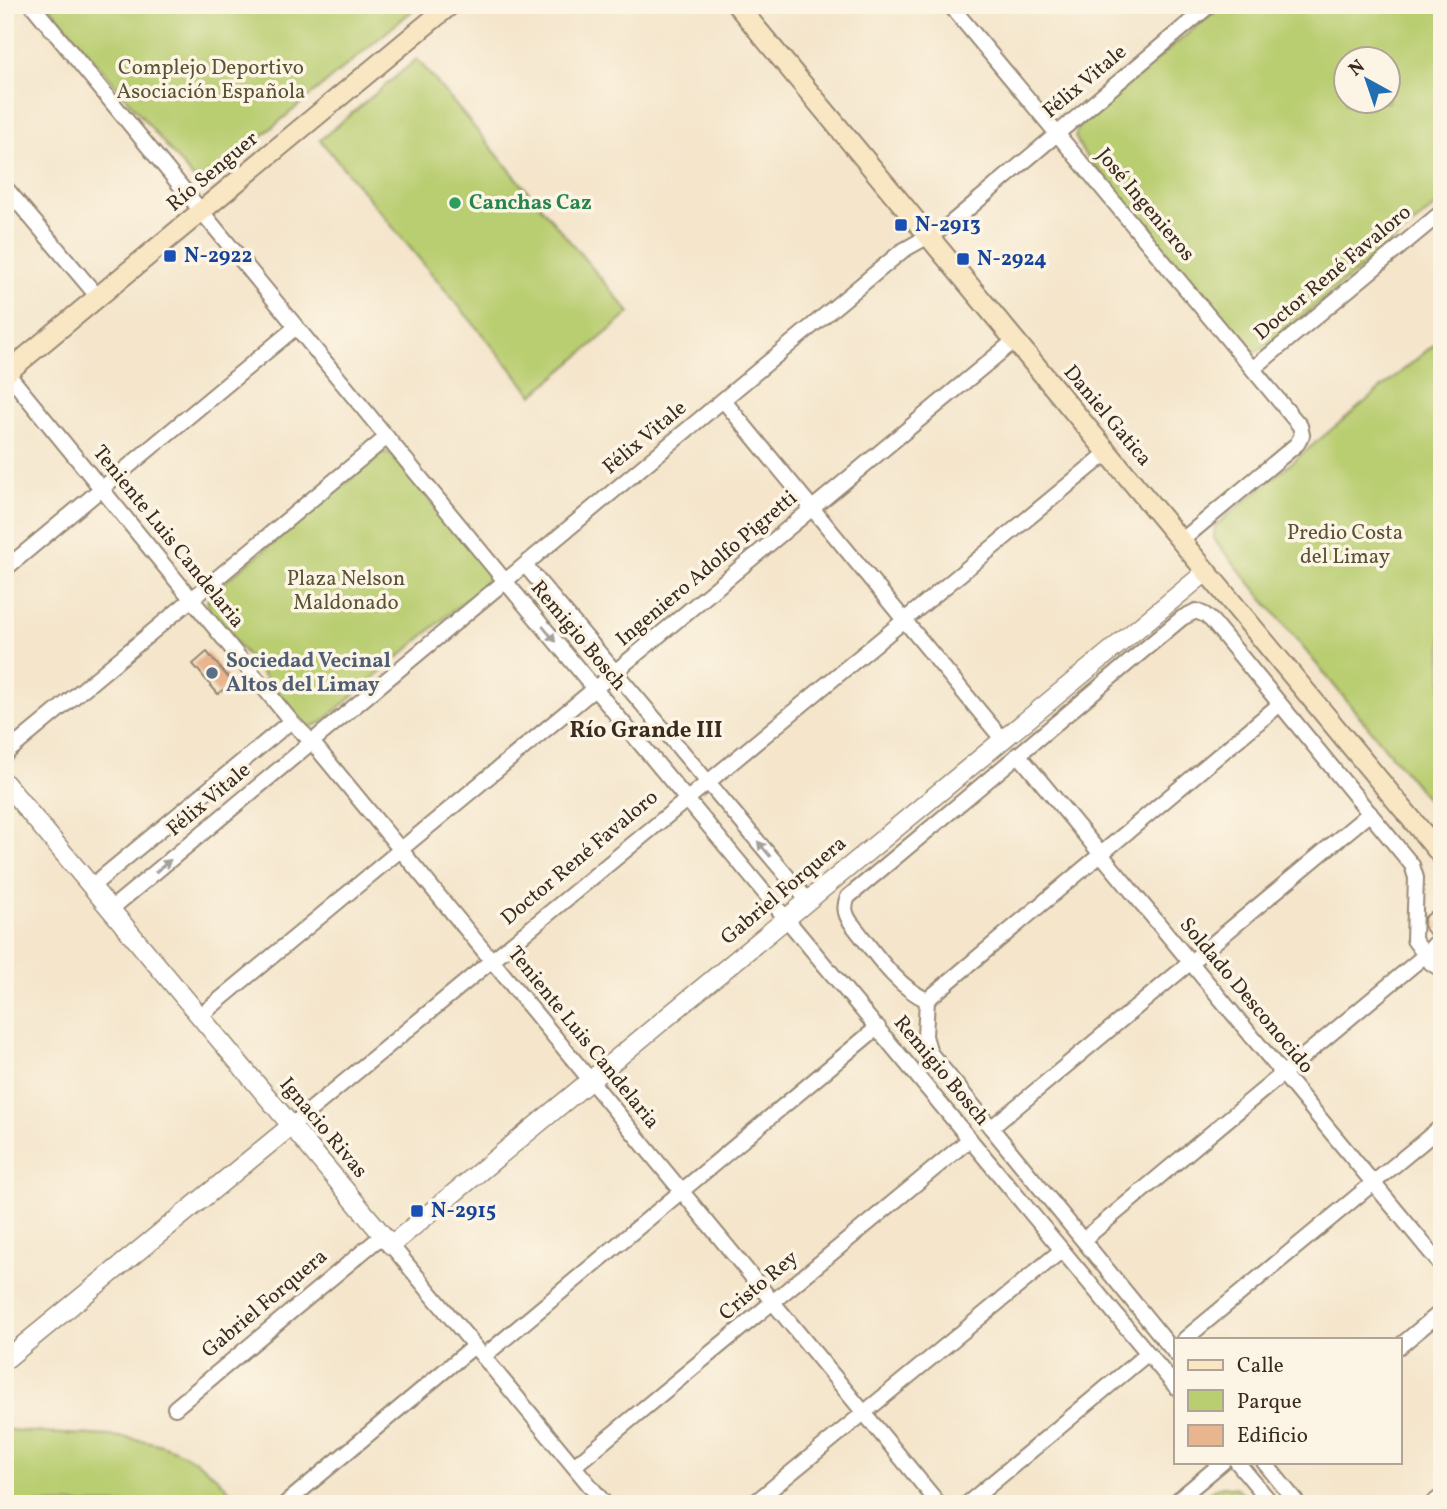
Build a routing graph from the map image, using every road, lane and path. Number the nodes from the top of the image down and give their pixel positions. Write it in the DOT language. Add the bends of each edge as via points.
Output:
graph roads {
  1 [pos="32,5"];
  2 [pos="450,5"];
  3 [pos="737,5"];
  4 [pos="950,5"];
  5 [pos="1205,7"];
  6 [pos="1057,134"];
  7 [pos="5,187"];
  8 [pos="201,211"];
  9 [pos="1442,212"];
  10 [pos="928,237"];
  11 [pos="98,297"];
  12 [pos="296,327"];
  13 [pos="1014,341"];
  14 [pos="1254,369"];
  15 [pos="6,374"];
  16 [pos="723,400"];
  17 [pos="387,437"];
  18 [pos="1107,453"];
  19 [pos="102,489"];
  20 [pos="812,509"];
  21 [pos="1181,541"];
  22 [pos="525,565"];
  23 [pos="5,569"];
  24 [pos="1206,572"];
  25 [pos="505,581"];
  26 [pos="191,599"];
  27 [pos="904,620"];
  28 [pos="615,672"];
  29 [pos="595,689"];
  30 [pos="1280,704"];
  31 [pos="291,721"];
  32 [pos="1003,740"];
  33 [pos="312,742"];
  34 [pos="5,754"];
  35 [pos="1018,754"];
  36 [pos="708,782"];
  37 [pos="7,788"];
  38 [pos="688,799"];
  39 [pos="1370,813"];
  40 [pos="401,850"];
  41 [pos="1101,854"];
  42 [pos="1442,856"];
  43 [pos="92,886"];
  44 [pos="808,901"];
  45 [pos="111,909"];
  46 [pos="787,918"];
  47 [pos="1442,936"];
  48 [pos="1442,949"];
  49 [pos="1424,956"];
  50 [pos="492,961"];
  51 [pos="1191,962"];
  52 [pos="1442,970"];
  53 [pos="927,1000"];
  54 [pos="200,1016"];
  55 [pos="878,1027"];
  56 [pos="1283,1073"];
  57 [pos="591,1081"];
  58 [pos="291,1126"];
  59 [pos="1442,1126"];
  60 [pos="991,1128"];
  61 [pos="970,1139"];
  62 [pos="1373,1183"];
  63 [pos="682,1191"];
  64 [pos="387,1240"];
  65 [pos="1083,1240"];
  66 [pos="1062,1250"];
  67 [pos="1442,1266"];
  68 [pos="773,1302"];
  69 [pos="1442,1311"];
  70 [pos="1186,1338"];
  71 [pos="1402,1344"];
  72 [pos="1174,1349"];
  73 [pos="479,1351"];
  74 [pos="1147,1353"];
  75 [pos="5,1360"];
  76 [pos="1174,1385"];
  77 [pos="176,1408"];
  78 [pos="864,1413"];
  79 [pos="1221,1464"];
  80 [pos="1239,1464"];
  81 [pos="1266,1464"];
  82 [pos="573,1466"];
  83 [pos="1442,1496"];
  84 [pos="285,1504"];
  85 [pos="604,1504"];
  86 [pos="753,1504"];
  87 [pos="939,1504"];
  88 [pos="967,1504"];
  89 [pos="1173,1504"];
  90 [pos="1272,1504"];
  91 [pos="1298,1504"];
  92 [pos="1432,1504"];
  1 -- 8 [label="street, Remigio Bosch"];
  2 -- 8 [label="main road, Río Senguer"];
  3 -- 10 [label="main road, Daniel Gatica"];
  4 -- 6 [label="street, José Ingenieros"];
  5 -- 6 [label="street, Félix Vitale"];
  6 -- 10 [label="street, Félix Vitale" via="950,224"];
  6 -- 14 [label="street, José Ingenieros"];
  7 -- 11 [label="street"];
  8 -- 11 [label="main road, Río Senguer"];
  8 -- 12 [label="street, Remigio Bosch"];
  9 -- 14 [label="street, Doctor René Favaloro"];
  10 -- 13 [label="main road, Daniel Gatica"];
  10 -- 16 [label="street, Félix Vitale" via="902,251"];
  11 -- 15 [label="main road, Río Senguer"];
  12 -- 17 [label="street, Remigio Bosch"];
  12 -- 19 [label="street"];
  13 -- 18 [label="main road, Daniel Gatica"];
  13 -- 20 [label="street, Ingeniero Adolfo Pigretti"];
  14 -- 21 [label="street, José Ingenieros" via="1297,421 1302,435"];
  15 -- 19 [label="street, Teniente Luis Candelaria"];
  16 -- 20 [label="street"];
  16 -- 22 [label="street, Félix Vitale"];
  17 -- 25 [label="street, Remigio Bosch"];
  17 -- 26 [label="street"];
  18 -- 21 [label="main road, Daniel Gatica"];
  18 -- 27 [label="street, Doctor René Favaloro"];
  19 -- 23 [label="street"];
  19 -- 26 [label="street, Teniente Luis Candelaria"];
  20 -- 27 [label="street"];
  20 -- 28 [label="street, Ingeniero Adolfo Pigretti"];
  21 -- 24 [label="main road, Daniel Gatica"];
  22 -- 25 [label="street, Félix Vitale"];
  22 -- 28 [label="street, Remigio Bosch"];
  24 -- 32 [label="street, Gabriel Forquera"];
  24 -- 42 [label="main road, Daniel Gatica"];
  25 -- 29 [label="street, Remigio Bosch, one-way"];
  25 -- 33 [label="street, Félix Vitale"];
  26 -- 31 [label="street, Teniente Luis Candelaria"];
  26 -- 34 [label="street"];
  27 -- 32 [label="street"];
  27 -- 36 [label="street, Doctor René Favaloro"];
  28 -- 29 [label="street, Ingeniero Adolfo Pigretti"];
  28 -- 36 [label="street, Remigio Bosch"];
  29 -- 38 [label="street, Remigio Bosch"];
  29 -- 40 [label="street, Ingeniero Adolfo Pigretti"];
  30 -- 35 [label="street" via="1208,618 1196,611"];
  30 -- 39 [label="street"];
  30 -- 41 [label="street"];
  31 -- 33 [label="street, Teniente Luis Candelaria"];
  31 -- 43 [label="street, Félix Vitale"];
  32 -- 44 [label="street, Gabriel Forquera"];
  33 -- 40 [label="street, Teniente Luis Candelaria"];
  45 -- 33 [label="street, Félix Vitale, one-way"];
  35 -- 41 [label="street, Soldado Desconocido"];
  35 -- 53 [label="street, Remigio Bosch" via="848,897 845,908 852,924 901,983"];
  36 -- 38 [label="street, Doctor René Favaloro"];
  44 -- 36 [label="street, Remigio Bosch, one-way"];
  37 -- 43 [label="street, Ignacio Rivas"];
  38 -- 46 [label="street, Remigio Bosch"];
  38 -- 50 [label="street, Doctor René Favaloro"];
  39 -- 49 [label="street" via="1414,869 1413,935"];
  39 -- 51 [label="street"];
  40 -- 50 [label="street, Teniente Luis Candelaria"];
  40 -- 54 [label="street, Ingeniero Adolfo Pigretti"];
  41 -- 51 [label="street, Soldado Desconocido"];
  41 -- 53 [label="street"];
  43 -- 45 [label="street, Ignacio Rivas"];
  44 -- 46 [label="street, Gabriel Forquera"];
  45 -- 54 [label="street, Ignacio Rivas"];
  46 -- 55 [label="street, Remigio Bosch"];
  46 -- 57 [label="street, Gabriel Forquera"];
  47 -- 49 [label="street"];
  48 -- 49 [label="street"];
  49 -- 52 [label="street"];
  49 -- 56 [label="street"];
  50 -- 57 [label="street, Teniente Luis Candelaria"];
  50 -- 58 [label="street, Doctor René Favaloro"];
  51 -- 56 [label="street, Soldado Desconocido"];
  51 -- 60 [label="street"];
  53 -- 60 [label="street, Remigio Bosch" via="928,1047"];
  54 -- 58 [label="street, Ignacio Rivas"];
  55 -- 61 [label="street, Remigio Bosch"];
  55 -- 63 [label="street"];
  56 -- 62 [label="street, Soldado Desconocido"];
  56 -- 65 [label="street"];
  57 -- 63 [label="street, Teniente Luis Candelaria"];
  57 -- 64 [label="street, Gabriel Forquera"];
  58 -- 64 [label="street, Ignacio Rivas"];
  58 -- 75 [label="street, Doctor René Favaloro"];
  59 -- 62 [label="street"];
  60 -- 65 [label="street, Remigio Bosch"];
  61 -- 66 [label="street, Remigio Bosch"];
  61 -- 68 [label="street, Cristo Rey"];
  62 -- 67 [label="street, Soldado Desconocido"];
  62 -- 70 [label="street"];
  63 -- 68 [label="street, Teniente Luis Candelaria"];
  63 -- 73 [label="street"];
  64 -- 73 [label="street, Ignacio Rivas"];
  64 -- 77 [label="street, Gabriel Forquera"];
  65 -- 72 [label="street, Remigio Bosch"];
  66 -- 74 [label="street, Remigio Bosch"];
  66 -- 78 [label="street"];
  68 -- 78 [label="street, Teniente Luis Candelaria"];
  68 -- 82 [label="street, Cristo Rey"];
  69 -- 71 [label="street"];
  73 -- 82 [label="street, Ignacio Rivas"];
  73 -- 84 [label="street"];
  74 -- 76 [label="street, Remigio Bosch"];
  74 -- 88 [label="street"];
  78 -- 86 [label="street"];
  78 -- 87 [label="street, Teniente Luis Candelaria"];
  79 -- 89 [label="street"];
  80 -- 90 [label="street"];
  81 -- 91 [label="street"];
  82 -- 85 [label="street, Ignacio Rivas"];
  83 -- 92 [label="street"];
}
